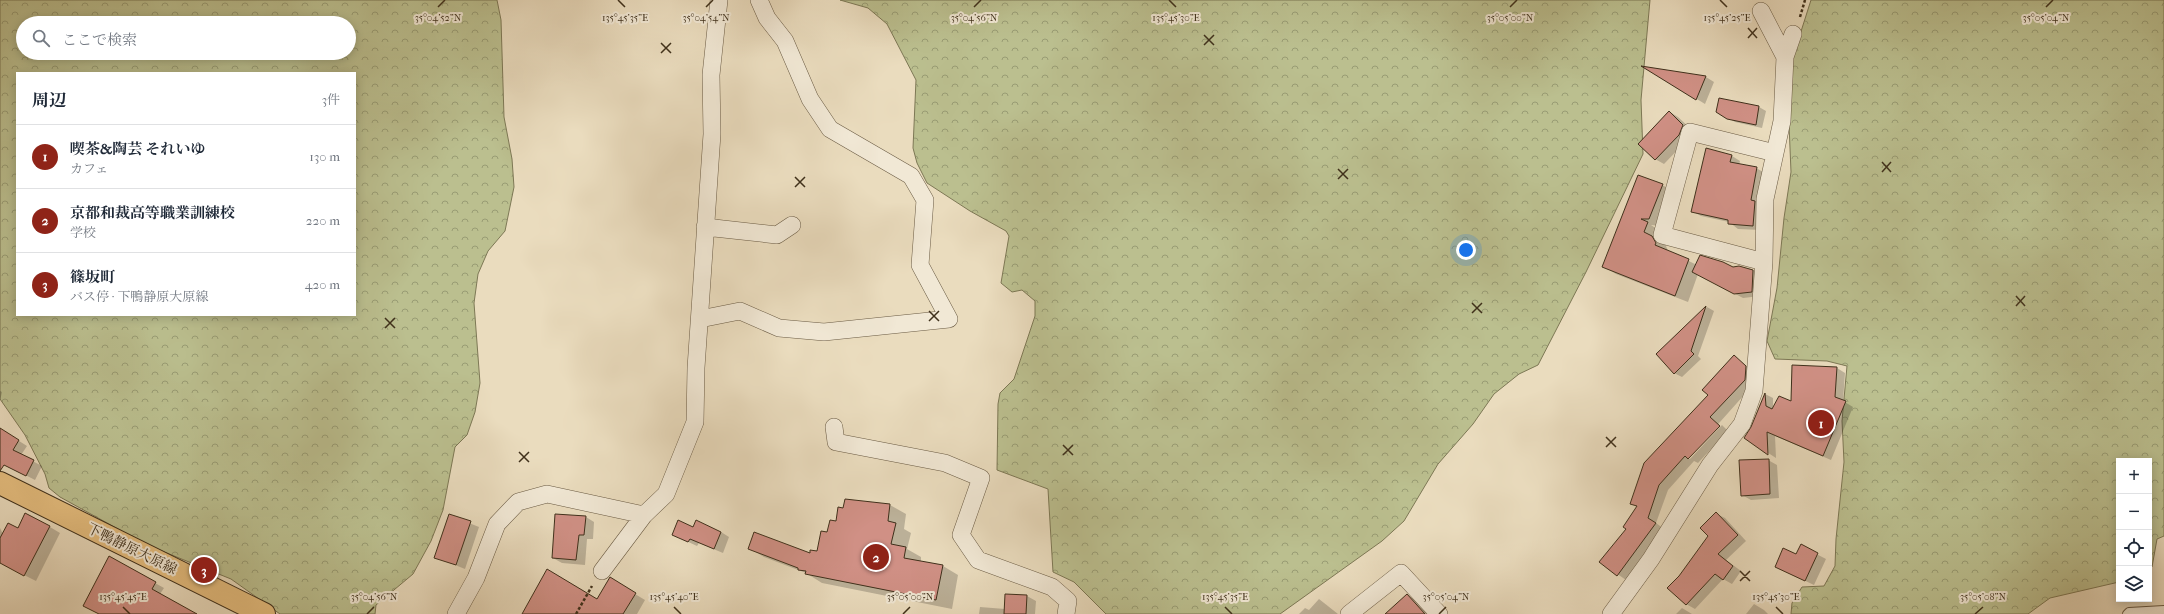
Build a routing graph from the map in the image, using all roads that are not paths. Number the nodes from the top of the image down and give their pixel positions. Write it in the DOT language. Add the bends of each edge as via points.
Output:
graph roads {
  1 [pos="719,0"];
  2 [pos="759,0"];
  3 [pos="1761,11"];
  4 [pos="1794,34"];
  5 [pos="1785,57"];
  6 [pos="1775,153"];
  7 [pos="792,225"];
  8 [pos="706,227"];
  9 [pos="1764,262"];
  10 [pos="700,319"];
  11 [pos="834,427"];
  12 [pos="0,483"];
  13 [pos="644,515"];
  14 [pos="602,570"];
  15 [pos="2164,610"];
  16 [pos="264,614"];
  17 [pos="456,614"];
  18 [pos="1066,614"];
  19 [pos="1350,614"];
  20 [pos="1439,614"];
  21 [pos="1611,614"];
  22 [pos="2127,614"];
  1 -- 8 [label="street" via="711,75 712,134"];
  2 -- 10 [label="street" via="767,18 785,41 810,98 830,129 911,176 925,200 920,265 949,319 824,332 779,328 740,311"];
  3 -- 5 [label="street"];
  4 -- 5 [label="street"];
  5 -- 6 [label="street" via="1782,121"];
  6 -- 9 [label="street" via="1765,198"];
  6 -- 9 [label="street" via="1690,132 1662,235"];
  7 -- 8 [label="street" via="777,235"];
  8 -- 10 [label="street"];
  9 -- 21 [label="street" via="1754,390 1742,424 1710,465 1652,560"];
  10 -- 13 [label="street" via="695,422 666,494"];
  11 -- 18 [label="street" via="836,442 945,463 980,478 961,535 978,560 1052,587 1068,601"];
  12 -- 16 [label="main road, 下鴨静原大原線"];
  13 -- 14 [label="street"];
  13 -- 17 [label="street" via="547,494 518,502 497,524 476,578"];
  15 -- 22 [label="lane"];
  19 -- 20 [label="street" via="1401,573"];
}
